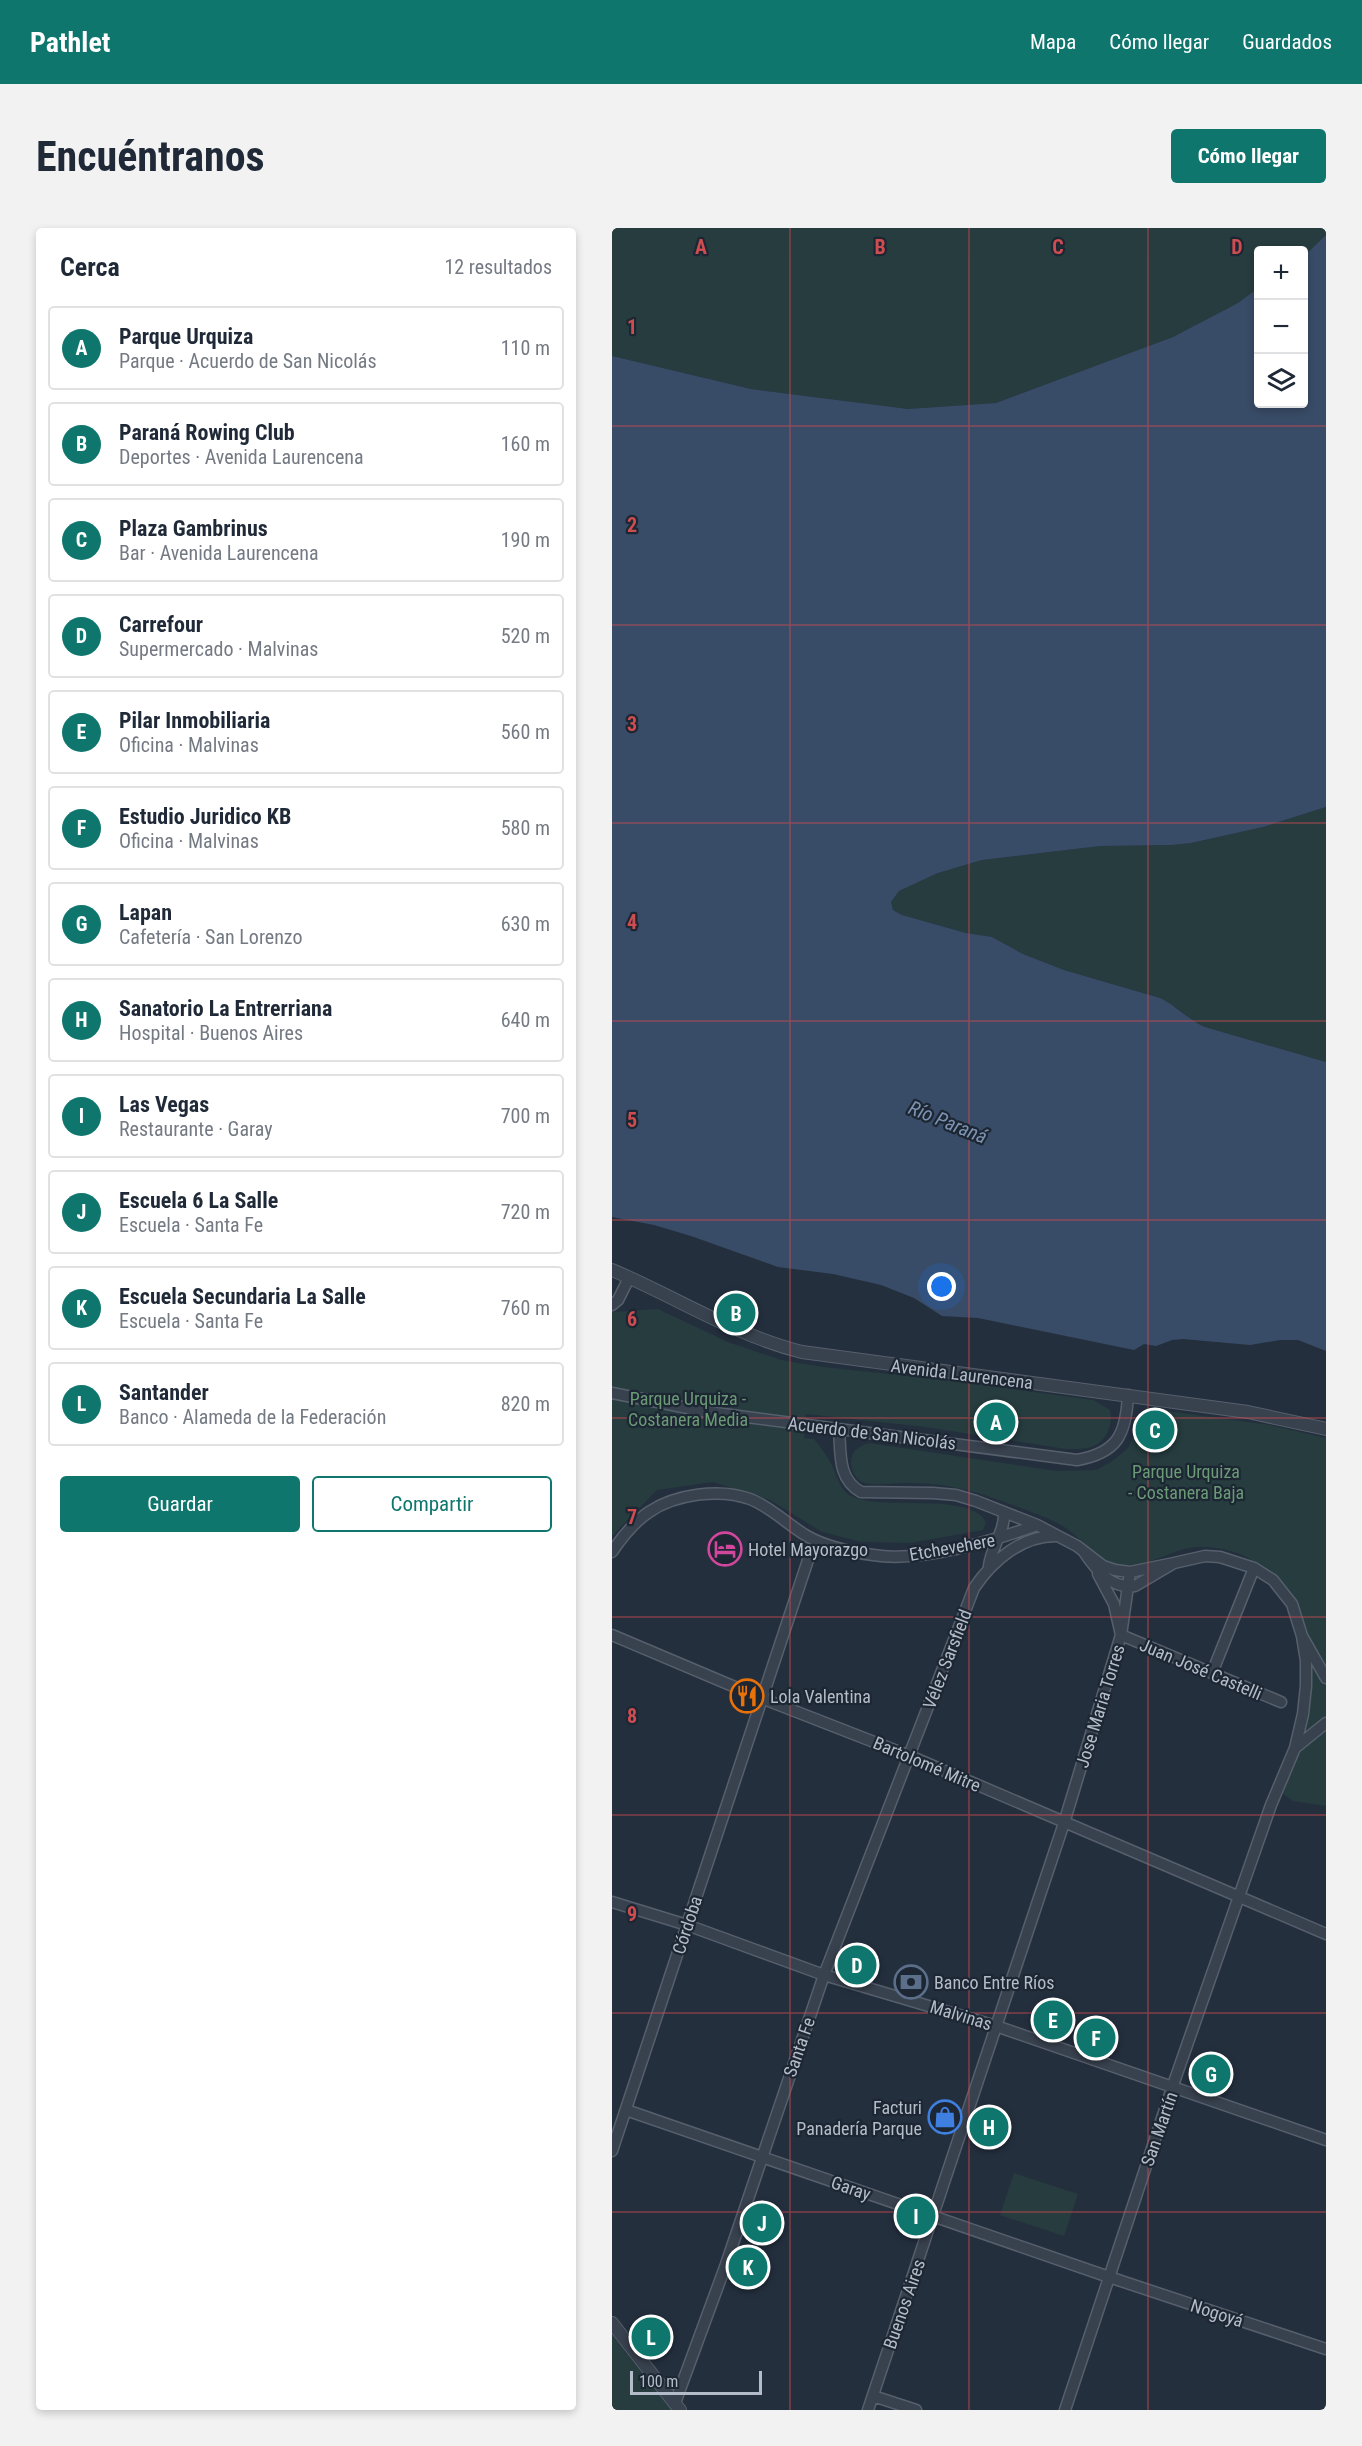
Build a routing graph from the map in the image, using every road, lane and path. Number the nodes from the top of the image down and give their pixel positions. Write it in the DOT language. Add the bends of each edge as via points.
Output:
graph roads {
  1 [pos="612,1270"];
  2 [pos="629,1278"];
  3 [pos="612,1305"];
  4 [pos="612,1394"];
  5 [pos="1128,1395"];
  6 [pos="839,1429"];
  7 [pos="1326,1430"];
  8 [pos="1004,1512"];
  9 [pos="1037,1525"];
  10 [pos="1058,1536"];
  11 [pos="996,1540"];
  12 [pos="818,1542"];
  13 [pos="612,1552"];
  14 [pos="1084,1552"];
  15 [pos="1174,1563"];
  16 [pos="989,1566"];
  17 [pos="1254,1568"];
  18 [pos="1096,1569"];
  19 [pos="1130,1572"];
  20 [pos="1128,1587"];
  21 [pos="612,1635"];
  22 [pos="1121,1635"];
  23 [pos="1302,1636"];
  24 [pos="1212,1673"];
  25 [pos="1326,1678"];
  26 [pos="762,1698"];
  27 [pos="1281,1702"];
  28 [pos="1326,1723"];
  29 [pos="1295,1749"];
  30 [pos="910,1756"];
  31 [pos="1064,1823"];
  32 [pos="1241,1896"];
  33 [pos="612,1902"];
  34 [pos="687,1925"];
  35 [pos="1326,1934"];
  36 [pos="824,1975"];
  37 [pos="996,2026"];
  38 [pos="1172,2088"];
  39 [pos="626,2110"];
  40 [pos="1326,2140"];
  41 [pos="612,2151"];
  42 [pos="761,2157"];
  43 [pos="934,2216"];
  44 [pos="1109,2277"];
  45 [pos="612,2323"];
  46 [pos="1326,2349"];
  47 [pos="873,2396"];
  48 [pos="676,2408"];
  49 [pos="868,2410"];
  50 [pos="916,2410"];
  51 [pos="1065,2410"];
  1 -- 2 [label="street, Avenida Laurencena"];
  2 -- 3 [label="street"];
  2 -- 5 [label="street, Avenida Laurencena" via="737,1330 802,1352"];
  4 -- 6 [label="street, Acuerdo de San Nicolás" via="708,1412"];
  5 -- 6 [label="street, Acuerdo de San Nicolás" via="1123,1430 1116,1443 1107,1451 1077,1460"];
  5 -- 7 [label="street, Avenida Laurencena" via="1248,1412"];
  6 -- 8 [label="street, Etchevehere" via="843,1470 852,1487 861,1492 956,1495"];
  8 -- 9 [label="street"];
  8 -- 11 [label="street, Vélez Sarsfield" via="1003,1529"];
  9 -- 10 [label="street"];
  9 -- 11 [label="street, Etchevehere"];
  10 -- 14 [label="street"];
  10 -- 16 [label="street, Vélez Sarsfield" via="1036,1537"];
  11 -- 12 [label="street, Etchevehere" via="905,1556 875,1556"];
  11 -- 16 [label="street, Vélez Sarsfield"];
  12 -- 13 [label="street, Etchevehere" via="749,1499 710,1494 675,1500 650,1511"];
  12 -- 26 [label="street, Córdoba" via="808,1560"];
  14 -- 18 [label="street"];
  14 -- 19 [label="street" via="1103,1566"];
  15 -- 17 [label="street" via="1205,1556"];
  15 -- 19 [label="street"];
  15 -- 20 [label="street"];
  16 -- 30 [label="street, Vélez Sarsfield" via="974,1588"];
  17 -- 23 [label="street" via="1285,1593"];
  17 -- 24 [label="street"];
  18 -- 20 [label="street" via="1114,1583"];
  18 -- 22 [label="street" via="1114,1604"];
  19 -- 20 [label="street"];
  20 -- 22 [label="street, Jose Maria Torres"];
  21 -- 26 [label="street, Bartolomé Mitre"];
  22 -- 24 [label="street, Juan José Castelli"];
  22 -- 31 [label="street, Jose Maria Torres"];
  23 -- 25 [label="street"];
  23 -- 29 [label="street, San Martín" via="1306,1686"];
  24 -- 27 [label="street, Juan José Castelli"];
  26 -- 30 [label="street, Bartolomé Mitre"];
  26 -- 34 [label="street, Córdoba"];
  28 -- 29 [label="street"];
  29 -- 32 [label="street, San Martín" via="1271,1805"];
  30 -- 31 [label="street, Bartolomé Mitre"];
  30 -- 36 [label="street, Santa Fe"];
  31 -- 32 [label="street, Bartolomé Mitre"];
  31 -- 37 [label="street, Buenos Aires"];
  32 -- 35 [label="street, Bartolomé Mitre"];
  32 -- 38 [label="street, San Martín"];
  33 -- 34 [label="street, Malvinas"];
  34 -- 36 [label="street, Malvinas"];
  34 -- 39 [label="street, Córdoba"];
  36 -- 37 [label="street, Malvinas"];
  36 -- 42 [label="street, Santa Fe"];
  37 -- 38 [label="street, Malvinas"];
  37 -- 43 [label="street, Buenos Aires"];
  38 -- 40 [label="street, Malvinas"];
  38 -- 44 [label="street, San Martín"];
  39 -- 41 [label="street, Córdoba"];
  39 -- 42 [label="street, Garay"];
  42 -- 43 [label="street, Garay"];
  42 -- 48 [label="street, Santa Fe"];
  43 -- 44 [label="street, Garay"];
  43 -- 47 [label="street, Buenos Aires"];
  44 -- 46 [label="street, Nogoyá"];
  44 -- 51 [label="street, San Martín"];
  45 -- 48 [label="street"];
  47 -- 49 [label="street, Buenos Aires"];
  47 -- 50 [label="street"];
}
